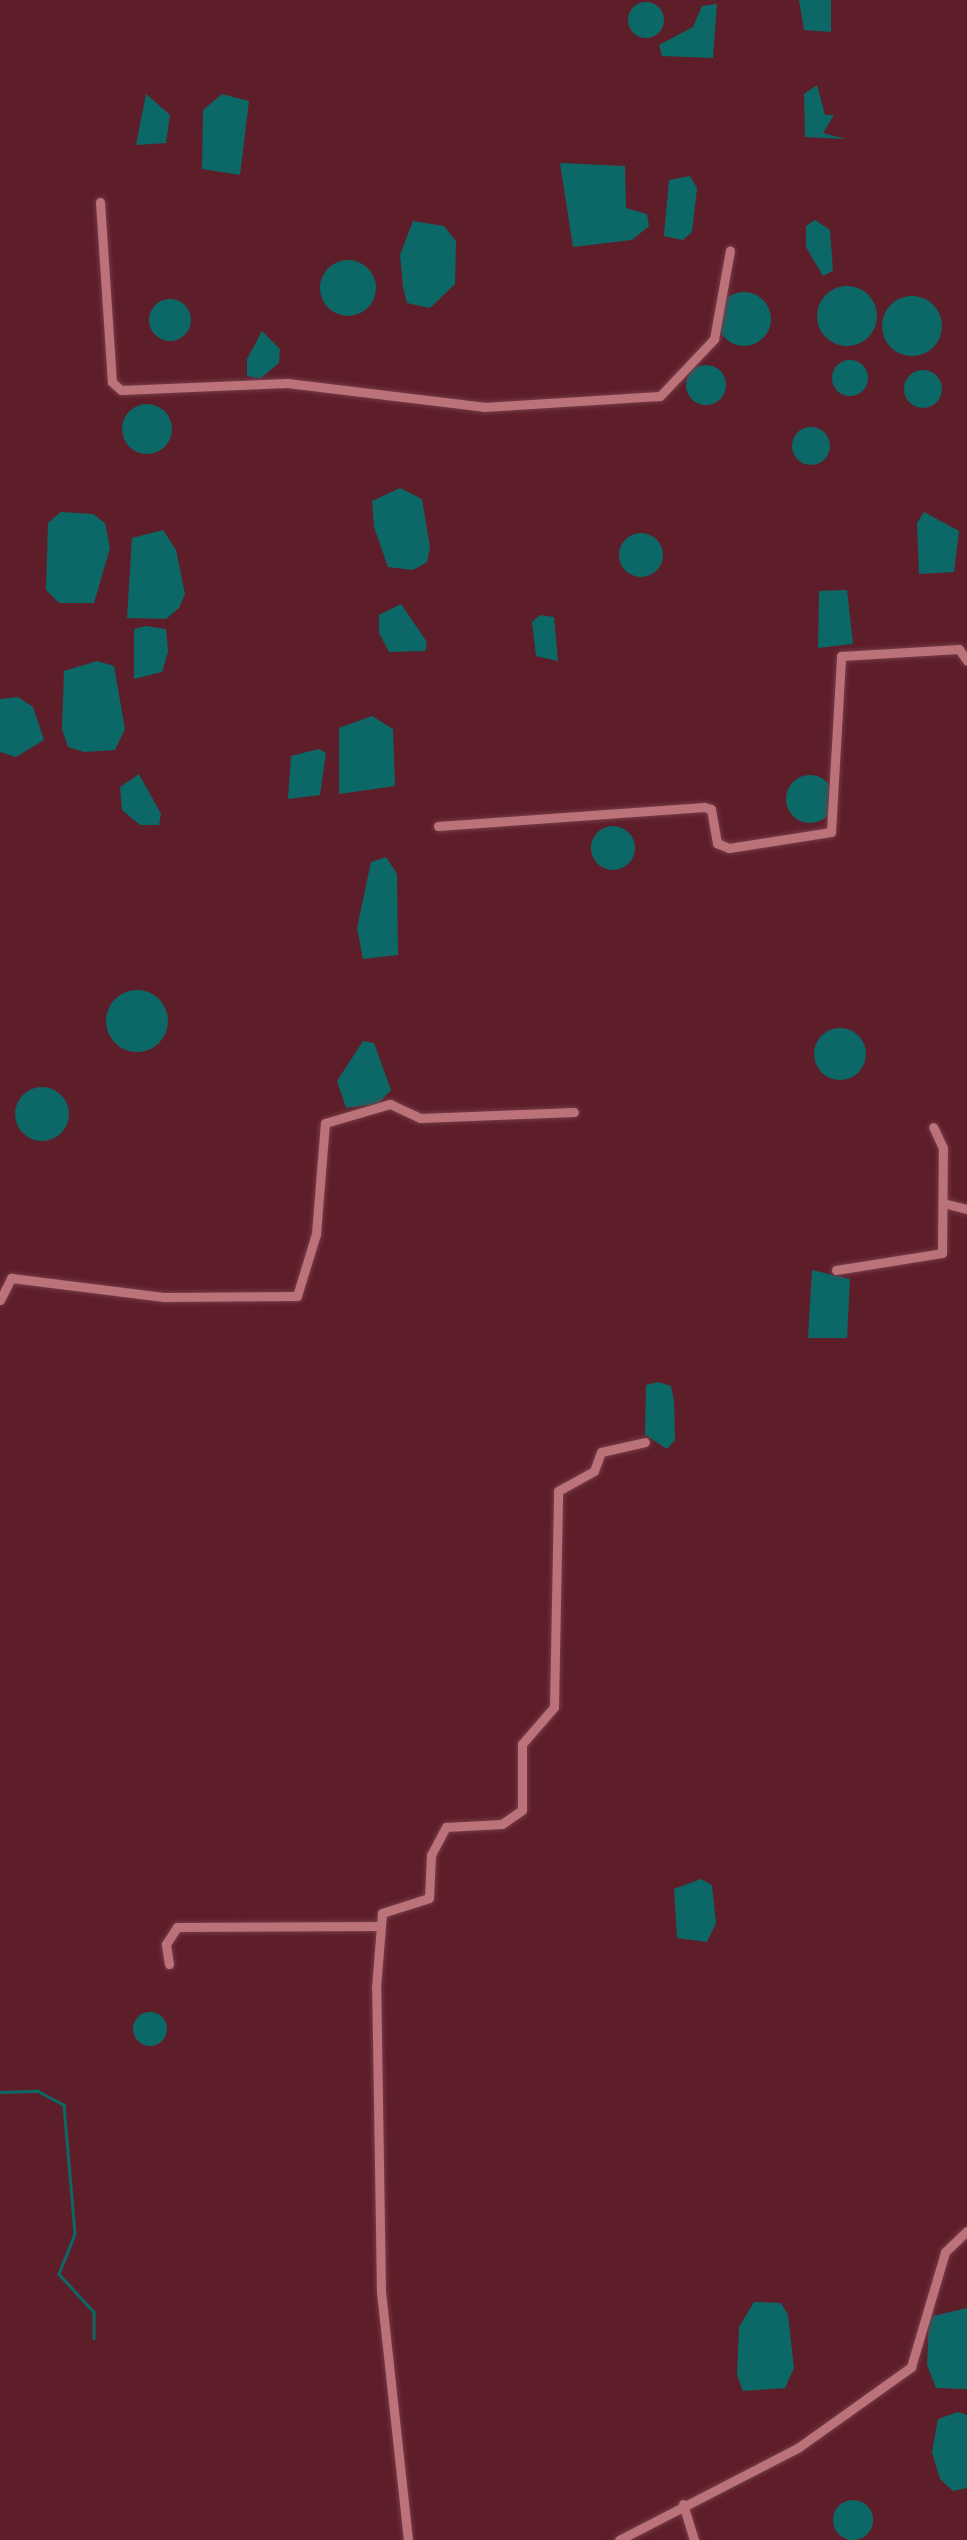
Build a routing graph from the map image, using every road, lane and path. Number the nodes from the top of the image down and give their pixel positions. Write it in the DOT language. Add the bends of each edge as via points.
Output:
graph roads {
  1 [pos="100,202"];
  2 [pos="730,250"];
  3 [pos="967,662"];
  4 [pos="438,826"];
  5 [pos="574,1112"];
  6 [pos="932,1127"];
  7 [pos="943,1203"];
  8 [pos="967,1209"];
  9 [pos="836,1270"];
  10 [pos="0,1300"];
  11 [pos="646,1442"];
  12 [pos="380,1926"];
  13 [pos="169,1964"];
  14 [pos="967,2231"];
  15 [pos="682,2504"];
  16 [pos="408,2540"];
  17 [pos="619,2540"];
  18 [pos="694,2540"];
  1 -- 2 [label="street" via="112,382 121,390 287,383 484,407 660,396 714,339"];
  3 -- 4 [label="street" via="960,650 841,656 832,832 728,848 716,844 711,809 704,807"];
  5 -- 10 [label="street" via="420,1118 390,1104 324,1122 316,1234 297,1296 164,1297 11,1278"];
  6 -- 7 [label="street" via="943,1148"];
  7 -- 8 [label="street"];
  7 -- 9 [label="street" via="945,1237 936,1256"];
  11 -- 12 [label="street" via="601,1452 594,1470 558,1491 554,1708 522,1744 522,1810 502,1824 446,1827 431,1855 430,1898 389,1907"];
  12 -- 13 [label="street" via="176,1926 166,1944"];
  12 -- 16 [label="street" via="381,2292"];
  14 -- 15 [label="street" via="940,2265 911,2366 799,2447"];
  15 -- 17 [label="street"];
  15 -- 18 [label="street"];
}
